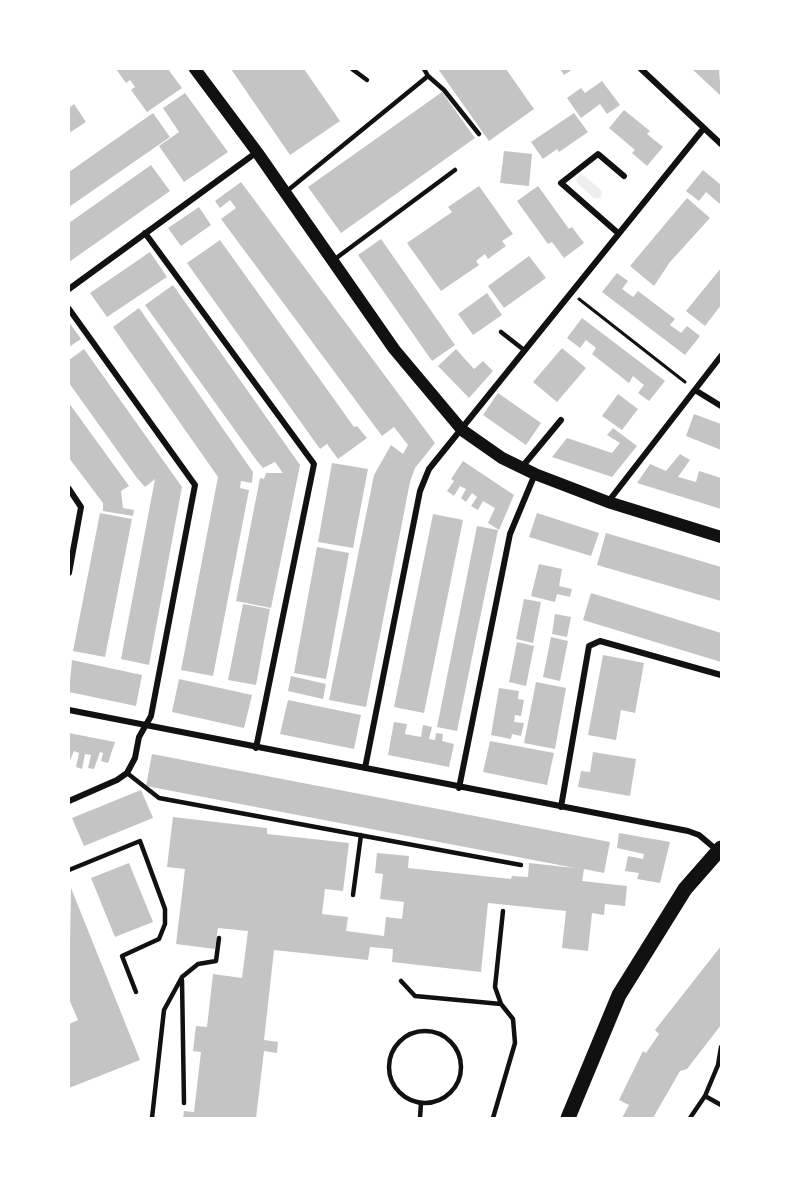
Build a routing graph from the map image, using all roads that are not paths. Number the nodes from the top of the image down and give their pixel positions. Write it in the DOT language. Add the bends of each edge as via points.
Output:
graph roads {
  1 [pos="195,69"];
  2 [pos="352,69"];
  3 [pos="424,69"];
  4 [pos="641,69"];
  5 [pos="428,76"];
  6 [pos="367,80"];
  7 [pos="704,128"];
  8 [pos="479,134"];
  9 [pos="721,144"];
  10 [pos="257,152"];
  11 [pos="455,170"];
  12 [pos="624,176"];
  13 [pos="285,193"];
  14 [pos="145,233"];
  15 [pos="618,233"];
  16 [pos="333,261"];
  17 [pos="69,289"];
  18 [pos="69,309"];
  19 [pos="501,332"];
  20 [pos="524,350"];
  21 [pos="721,356"];
  22 [pos="695,390"];
  23 [pos="721,406"];
  24 [pos="561,420"];
  25 [pos="462,430"];
  26 [pos="522,467"];
  27 [pos="535,474"];
  28 [pos="69,489"];
  29 [pos="608,502"];
  30 [pos="721,537"];
  31 [pos="69,573"];
  32 [pos="721,675"];
  33 [pos="69,710"];
  34 [pos="144,727"];
  35 [pos="256,748"];
  36 [pos="365,768"];
  37 [pos="126,773"];
  38 [pos="459,788"];
  39 [pos="69,801"];
  40 [pos="561,807"];
  41 [pos="361,835"];
  42 [pos="720,850"];
  43 [pos="521,865"];
  44 [pos="69,870"];
  45 [pos="353,896"];
  46 [pos="503,911"];
  47 [pos="219,938"];
  48 [pos="182,977"];
  49 [pos="401,981"];
  50 [pos="136,992"];
  51 [pos="501,1004"];
  52 [pos="721,1047"];
  53 [pos="705,1096"];
  54 [pos="184,1103"];
  55 [pos="421,1103"];
  56 [pos="721,1106"];
  57 [pos="152,1118"];
  58 [pos="420,1118"];
  59 [pos="493,1118"];
  60 [pos="568,1118"];
  61 [pos="690,1118"];
  1 -- 10 [label="main road"];
  2 -- 6 [label="lane"];
  3 -- 5 [label="lane"];
  4 -- 7 [label="street"];
  5 -- 8 [label="lane"];
  5 -- 13 [label="lane"];
  7 -- 9 [label="street"];
  7 -- 15 [label="street"];
  10 -- 13 [label="main road"];
  10 -- 14 [label="street"];
  11 -- 16 [label="lane"];
  12 -- 15 [label="street" via="598,154 561,183"];
  13 -- 16 [label="main road"];
  14 -- 17 [label="street"];
  14 -- 35 [label="street" via="314,464"];
  15 -- 20 [label="street"];
  16 -- 25 [label="main road" via="394,349"];
  18 -- 34 [label="street" via="195,485 151,716"];
  19 -- 20 [label="lane"];
  20 -- 25 [label="street"];
  21 -- 22 [label="street"];
  22 -- 23 [label="street"];
  22 -- 29 [label="street"];
  24 -- 26 [label="street"];
  25 -- 26 [label="main road"];
  25 -- 36 [label="street" via="429,469 420,490"];
  26 -- 27 [label="main road"];
  27 -- 29 [label="main road"];
  27 -- 38 [label="street" via="510,534"];
  28 -- 31 [label="street" via="81,507"];
  29 -- 30 [label="main road"];
  32 -- 40 [label="street" via="600,640 589,646"];
  33 -- 34 [label="street"];
  34 -- 35 [label="street"];
  34 -- 37 [label="street"];
  35 -- 36 [label="street"];
  36 -- 38 [label="street"];
  37 -- 39 [label="street"];
  37 -- 41 [label="lane" via="159,798"];
  38 -- 40 [label="street"];
  40 -- 42 [label="street" via="688,831"];
  41 -- 43 [label="lane"];
  41 -- 45 [label="lane"];
  42 -- 60 [label="main road" via="685,889 619,995"];
  44 -- 50 [label="lane" via="140,841 165,909 165,924 159,939 122,956"];
  46 -- 51 [label="lane" via="495,987"];
  47 -- 48 [label="lane" via="216,961 198,964"];
  48 -- 54 [label="lane"];
  48 -- 57 [label="lane" via="164,1010"];
  49 -- 51 [label="lane" via="415,996"];
  51 -- 59 [label="lane" via="513,1019 515,1043"];
  52 -- 53 [label="lane"];
  53 -- 56 [label="lane"];
  53 -- 61 [label="lane"];
  55 -- 55 [label="lane" via="439,1100 453,1089 461,1066 452,1043 430,1031 408,1035 399,1042 389,1062 389,1074 400,1094"];
  55 -- 58 [label="lane"];
}
